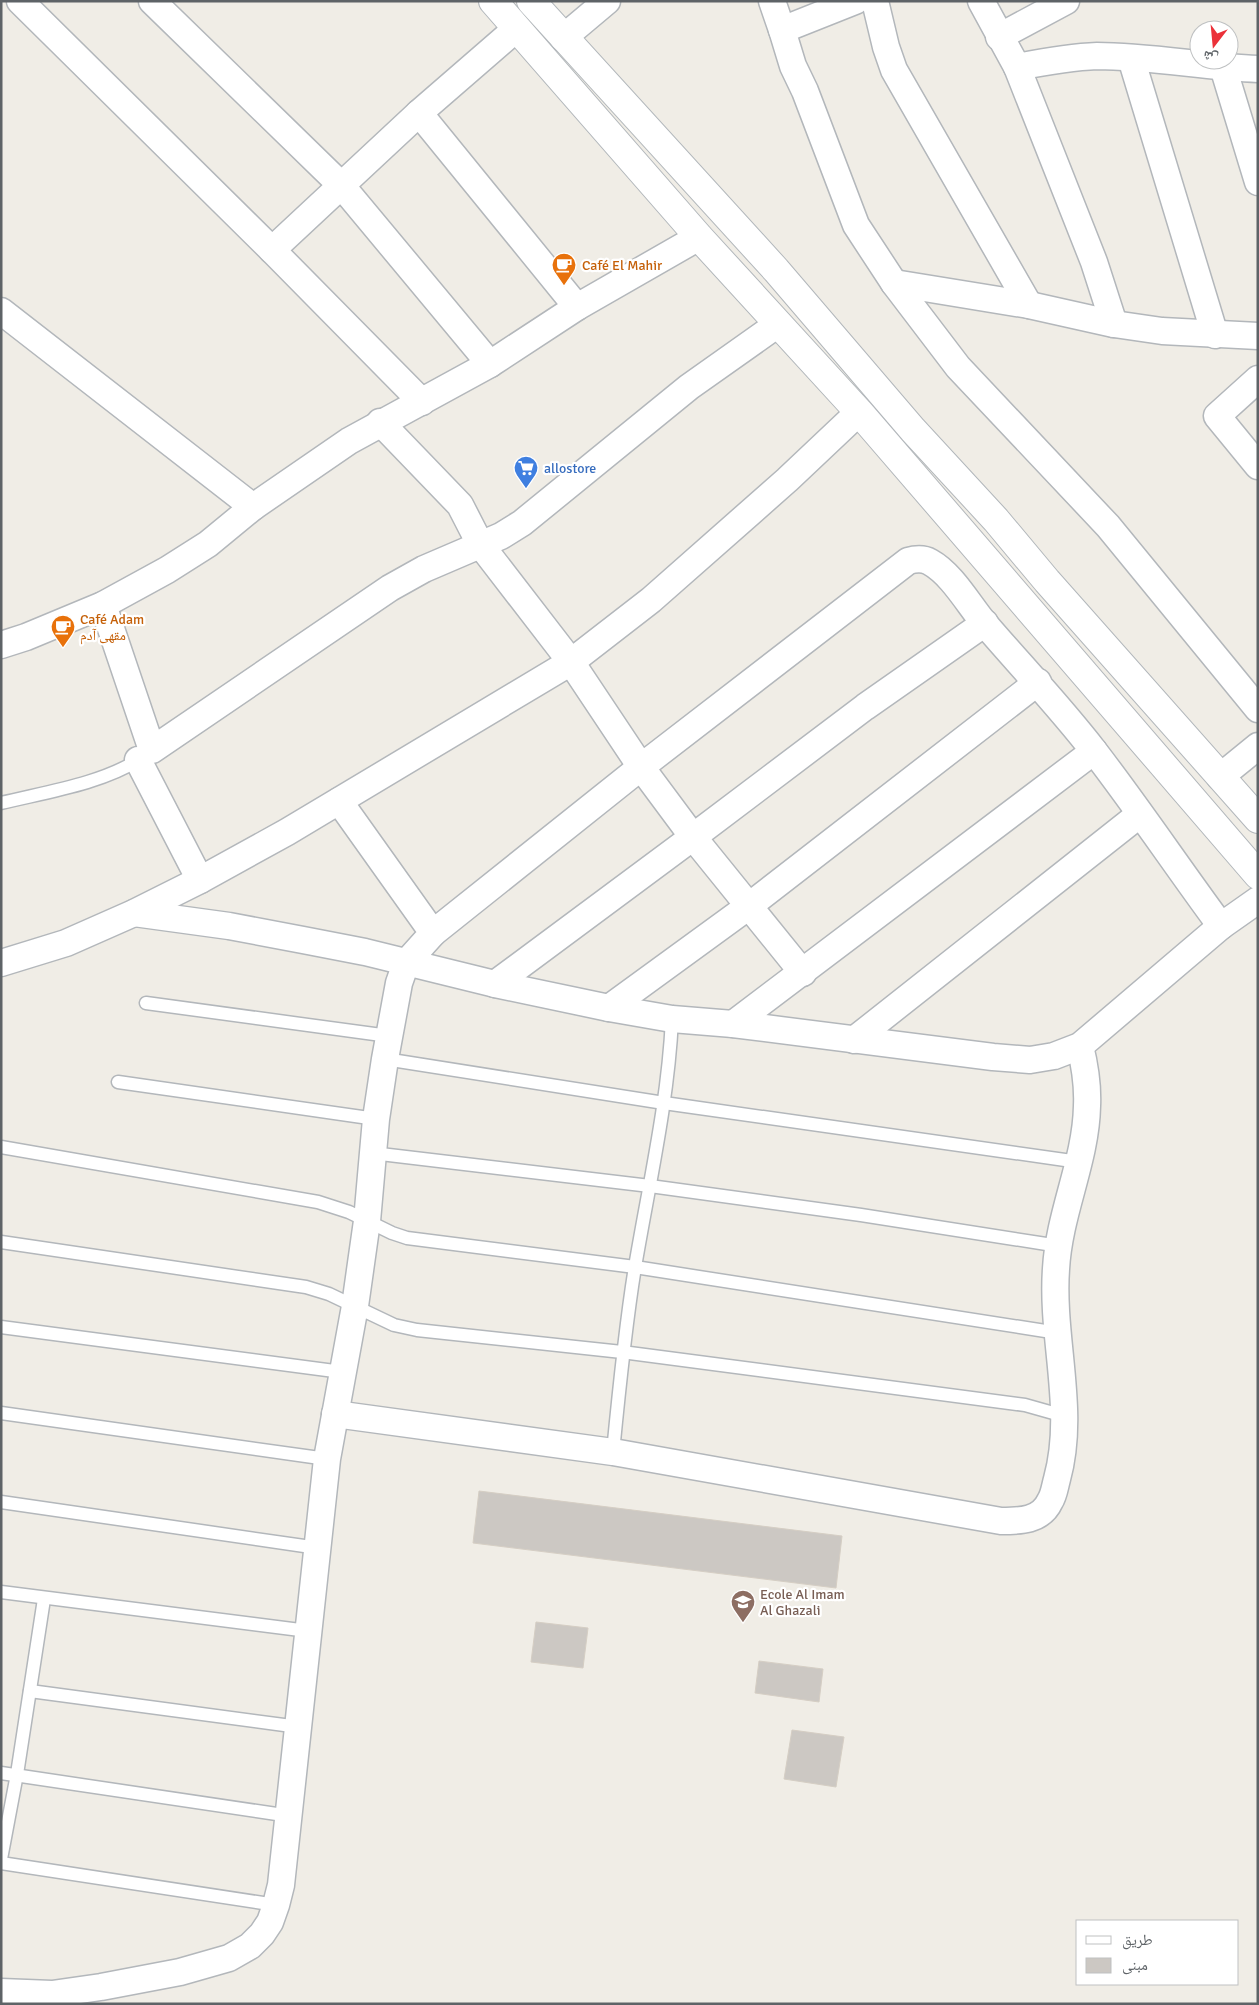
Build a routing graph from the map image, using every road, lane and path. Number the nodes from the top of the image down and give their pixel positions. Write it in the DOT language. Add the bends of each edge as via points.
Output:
graph roads {
  1 [pos="20,1"];
  2 [pos="152,1"];
  3 [pos="493,1"];
  4 [pos="531,1"];
  5 [pos="607,1"];
  6 [pos="772,1"];
  7 [pos="855,1"];
  8 [pos="875,1"];
  9 [pos="982,1"];
  10 [pos="1066,1"];
  11 [pos="517,28"];
  12 [pos="782,30"];
  13 [pos="999,37"];
  14 [pos="563,38"];
  15 [pos="1131,58"];
  16 [pos="1189,64"];
  17 [pos="1017,67"];
  18 [pos="1239,68"];
  19 [pos="1258,69"];
  20 [pos="1224,70"];
  21 [pos="419,113"];
  22 [pos="1258,182"];
  23 [pos="341,185"];
  24 [pos="699,238"];
  25 [pos="272,250"];
  26 [pos="894,283"];
  27 [pos="1029,305"];
  28 [pos="577,308"];
  29 [pos="1,311"];
  30 [pos="778,324"];
  31 [pos="1114,324"];
  32 [pos="1215,335"];
  33 [pos="1258,336"];
  34 [pos="490,364"];
  35 [pos="1258,379"];
  36 [pos="422,402"];
  37 [pos="859,412"];
  38 [pos="380,422"];
  39 [pos="1258,466"];
  40 [pos="253,508"];
  41 [pos="480,544"];
  42 [pos="103,605"];
  43 [pos="985,623"];
  44 [pos="1,645"];
  45 [pos="571,662"];
  46 [pos="1038,682"];
  47 [pos="1258,709"];
  48 [pos="1258,746"];
  49 [pos="1094,751"];
  50 [pos="145,755"];
  51 [pos="640,767"];
  52 [pos="1220,777"];
  53 [pos="340,801"];
  54 [pos="1,803"];
  55 [pos="1140,814"];
  56 [pos="1258,819"];
  57 [pos="693,837"];
  58 [pos="1258,876"];
  59 [pos="200,880"];
  60 [pos="1258,900"];
  61 [pos="749,906"];
  62 [pos="134,913"];
  63 [pos="1220,926"];
  64 [pos="433,934"];
  65 [pos="1,963"];
  66 [pos="406,963"];
  67 [pos="803,973"];
  68 [pos="495,984"];
  69 [pos="146,1003"];
  70 [pos="609,1008"];
  71 [pos="672,1019"];
  72 [pos="733,1024"];
  73 [pos="854,1040"];
  74 [pos="1080,1046"];
  75 [pos="387,1047"];
  76 [pos="118,1082"];
  77 [pos="664,1103"];
  78 [pos="376,1119"];
  79 [pos="1,1147"];
  80 [pos="372,1154"];
  81 [pos="1079,1162"];
  82 [pos="650,1186"];
  83 [pos="366,1221"];
  84 [pos="1,1242"];
  85 [pos="1059,1246"];
  86 [pos="635,1267"];
  87 [pos="356,1306"];
  88 [pos="1,1327"];
  89 [pos="1058,1333"];
  90 [pos="622,1352"];
  91 [pos="342,1372"];
  92 [pos="1,1413"];
  93 [pos="335,1414"];
  94 [pos="1064,1416"];
  95 [pos="613,1452"];
  96 [pos="328,1459"];
  97 [pos="1,1502"];
  98 [pos="318,1548"];
  99 [pos="1,1592"];
  100 [pos="44,1599"];
  101 [pos="308,1631"];
  102 [pos="30,1691"];
  103 [pos="299,1727"];
  104 [pos="1,1773"];
  105 [pos="17,1774"];
  106 [pos="290,1816"];
  107 [pos="1,1861"];
  108 [pos="276,1905"];
  109 [pos="1,1992"];
  1 -- 25 [label="street"];
  2 -- 23 [label="street"];
  3 -- 11 [label="main road"];
  4 -- 14 [label="main road"];
  5 -- 14 [label="street"];
  6 -- 12 [label="street"];
  7 -- 12 [label="street"];
  8 -- 27 [label="street" via="894,70"];
  9 -- 13 [label="street"];
  10 -- 13 [label="street"];
  11 -- 21 [label="street"];
  11 -- 24 [label="main road"];
  12 -- 26 [label="street" via="856,225"];
  13 -- 17 [label="street"];
  14 -- 52 [label="main road" via="776,270"];
  15 -- 16 [label="street"];
  15 -- 17 [label="street" via="1061,59"];
  15 -- 32 [label="street"];
  17 -- 31 [label="street" via="1094,262"];
  18 -- 19 [label="street"];
  20 -- 22 [label="street"];
  21 -- 23 [label="street"];
  21 -- 28 [label="street"];
  23 -- 25 [label="street"];
  23 -- 34 [label="street"];
  24 -- 28 [label="street"];
  24 -- 30 [label="main road"];
  25 -- 36 [label="street"];
  26 -- 27 [label="street"];
  26 -- 47 [label="street" via="958,367 1108,526"];
  27 -- 31 [label="street"];
  28 -- 34 [label="street"];
  29 -- 40 [label="street"];
  30 -- 37 [label="main road"];
  30 -- 41 [label="street" via="689,388 522,523"];
  31 -- 32 [label="street"];
  32 -- 33 [label="street"];
  34 -- 36 [label="street"];
  35 -- 39 [label="street" via="1217,416"];
  36 -- 38 [label="street"];
  37 -- 45 [label="street" via="651,600"];
  37 -- 58 [label="main road"];
  38 -- 40 [label="street" via="316,462"];
  38 -- 41 [label="street" via="460,505"];
  40 -- 42 [label="street" via="208,544 168,570"];
  41 -- 45 [label="street"];
  41 -- 50 [label="street" via="390,588"];
  42 -- 44 [label="street"];
  42 -- 50 [label="street"];
  43 -- 46 [label="street"];
  43 -- 51 [label="street" via="938,567 921,559 908,561"];
  43 -- 57 [label="street" via="864,707"];
  45 -- 51 [label="street"];
  45 -- 53 [label="street"];
  46 -- 49 [label="street"];
  46 -- 61 [label="street"];
  48 -- 52 [label="street"];
  49 -- 55 [label="street"];
  49 -- 67 [label="street"];
  50 -- 54 [label="lane" via="125,768 72,786"];
  50 -- 59 [label="street"];
  51 -- 57 [label="street"];
  51 -- 64 [label="street"];
  52 -- 56 [label="main road"];
  53 -- 59 [label="street"];
  53 -- 64 [label="street"];
  55 -- 63 [label="street"];
  55 -- 73 [label="street"];
  57 -- 61 [label="street"];
  57 -- 68 [label="street"];
  59 -- 62 [label="street"];
  60 -- 63 [label="street"];
  61 -- 67 [label="street"];
  61 -- 70 [label="street"];
  62 -- 65 [label="street" via="66,943"];
  62 -- 66 [label="street" via="229,926"];
  63 -- 74 [label="street"];
  64 -- 66 [label="street"];
  66 -- 68 [label="street"];
  66 -- 75 [label="street"];
  67 -- 72 [label="street"];
  68 -- 70 [label="street"];
  69 -- 75 [label="lane"];
  70 -- 71 [label="street"];
  71 -- 72 [label="street"];
  71 -- 77 [label="lane"];
  72 -- 73 [label="street"];
  73 -- 74 [label="street" via="1030,1060 1054,1056"];
  74 -- 81 [label="street" via="1087,1107"];
  75 -- 77 [label="lane"];
  75 -- 78 [label="street"];
  76 -- 78 [label="lane"];
  77 -- 81 [label="lane"];
  77 -- 82 [label="lane"];
  78 -- 80 [label="street"];
  79 -- 83 [label="lane" via="318,1202"];
  80 -- 82 [label="lane"];
  80 -- 83 [label="street"];
  81 -- 85 [label="street"];
  82 -- 85 [label="lane"];
  82 -- 86 [label="lane"];
  83 -- 86 [label="lane" via="407,1238"];
  83 -- 87 [label="street"];
  84 -- 87 [label="lane" via="306,1287"];
  85 -- 89 [label="street" via="1055,1300"];
  86 -- 89 [label="lane"];
  86 -- 90 [label="lane"];
  87 -- 90 [label="lane" via="394,1325 417,1330"];
  87 -- 91 [label="street"];
  88 -- 91 [label="lane"];
  89 -- 94 [label="street"];
  90 -- 94 [label="lane" via="1025,1406"];
  90 -- 95 [label="lane"];
  91 -- 93 [label="street"];
  92 -- 96 [label="lane"];
  93 -- 95 [label="street"];
  93 -- 96 [label="street"];
  94 -- 95 [label="street" via="1061,1464 1050,1501 1041,1513 1025,1521 1001,1521"];
  96 -- 98 [label="street"];
  97 -- 98 [label="lane"];
  98 -- 101 [label="street"];
  99 -- 100 [label="lane"];
  100 -- 101 [label="lane"];
  100 -- 102 [label="lane"];
  101 -- 103 [label="street"];
  102 -- 103 [label="lane"];
  102 -- 105 [label="lane"];
  103 -- 106 [label="street"];
  104 -- 105 [label="lane"];
  105 -- 106 [label="lane"];
  105 -- 107 [label="lane"];
  106 -- 108 [label="street"];
  107 -- 108 [label="lane"];
  108 -- 109 [label="street" via="262,1934 250,1946 228,1958 180,1972 101,1987 52,1994"];
}
